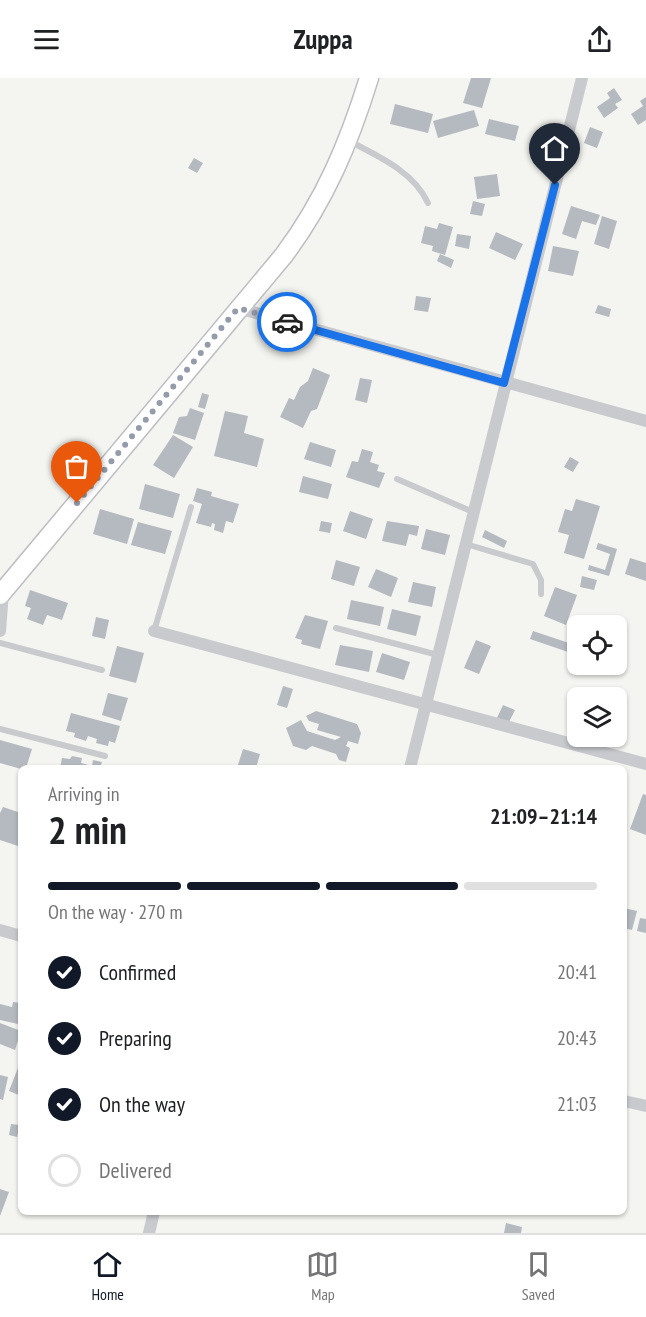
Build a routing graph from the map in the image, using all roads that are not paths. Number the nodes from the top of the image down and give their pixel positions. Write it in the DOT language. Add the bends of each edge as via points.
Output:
graph roads {
  1 [pos="369,78"];
  2 [pos="582,78"];
  3 [pos="349,141"];
  4 [pos="428,203"];
  5 [pos="238,308"];
  6 [pos="504,383"];
  7 [pos="646,421"];
  8 [pos="397,479"];
  9 [pos="191,507"];
  10 [pos="473,512"];
  11 [pos="465,544"];
  12 [pos="2,593"];
  13 [pos="541,594"];
  14 [pos="336,628"];
  15 [pos="0,631"];
  16 [pos="154,631"];
  17 [pos="0,643"];
  18 [pos="439,655"];
  19 [pos="102,670"];
  20 [pos="427,703"];
  21 [pos="0,729"];
  22 [pos="105,756"];
  23 [pos="646,764"];
  24 [pos="411,765"];
  25 [pos="0,930"];
  26 [pos="18,935"];
  27 [pos="627,1102"];
  28 [pos="646,1106"];
  29 [pos="153,1215"];
  30 [pos="149,1233"];
  1 -- 3 [label="street"];
  2 -- 6 [label="street"];
  3 -- 4 [label="lane" via="412,180"];
  3 -- 5 [label="street" via="311,218"];
  5 -- 6 [label="street"];
  5 -- 12 [label="street"];
  6 -- 7 [label="street"];
  6 -- 10 [label="street"];
  8 -- 10 [label="lane"];
  9 -- 16 [label="lane"];
  10 -- 11 [label="street"];
  11 -- 13 [label="lane" via="533,564 541,580"];
  11 -- 18 [label="street"];
  12 -- 15 [label="street"];
  14 -- 18 [label="lane"];
  16 -- 20 [label="street"];
  17 -- 19 [label="lane"];
  18 -- 20 [label="street"];
  20 -- 23 [label="street"];
  20 -- 24 [label="street"];
  21 -- 22 [label="lane"];
  25 -- 26 [label="street"];
  27 -- 28 [label="street"];
  29 -- 30 [label="street"];
}
